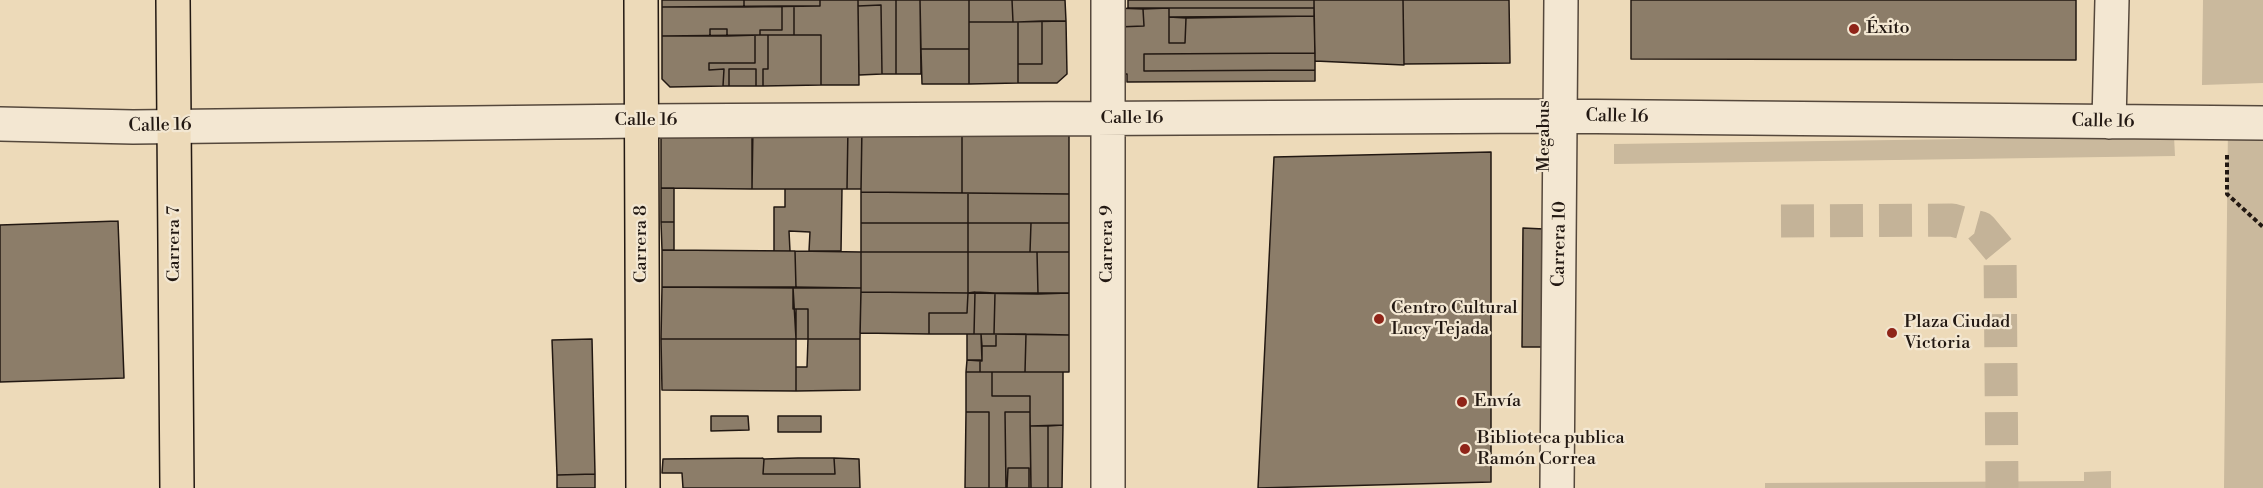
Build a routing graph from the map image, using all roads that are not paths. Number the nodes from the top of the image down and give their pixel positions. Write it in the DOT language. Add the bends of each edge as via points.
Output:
graph roads {
  1 [pos="173,0"];
  2 [pos="641,0"];
  3 [pos="1108,0"];
  4 [pos="1544,0"];
  5 [pos="1561,0"];
  6 [pos="2112,0"];
  7 [pos="1553,116"];
  8 [pos="1109,119"];
  9 [pos="641,121"];
  10 [pos="2109,122"];
  11 [pos="2263,123"];
  12 [pos="0,124"];
  13 [pos="174,126"];
  14 [pos="177,488"];
  15 [pos="643,488"];
  16 [pos="1108,488"];
  17 [pos="1542,488"];
  18 [pos="1557,488"];
  1 -- 13 [label="main road, Carrera 7"];
  2 -- 9 [label="main road, Carrera 8"];
  3 -- 8 [label="street, Carrera 9"];
  4 -- 7 [label="street, Megabus"];
  5 -- 7 [label="street, Carrera 10"];
  6 -- 10 [label="street"];
  7 -- 8 [label="street, Calle 16"];
  7 -- 10 [label="street, Calle 16"];
  7 -- 17 [label="street, Megabus"];
  7 -- 18 [label="street, Carrera 10"];
  8 -- 9 [label="street, Calle 16"];
  8 -- 16 [label="street, Carrera 9"];
  9 -- 13 [label="street, Calle 16"];
  9 -- 15 [label="main road, Carrera 8"];
  10 -- 11 [label="street, Calle 16"];
  12 -- 13 [label="street, Calle 16"];
  13 -- 14 [label="main road, Carrera 7"];
}
